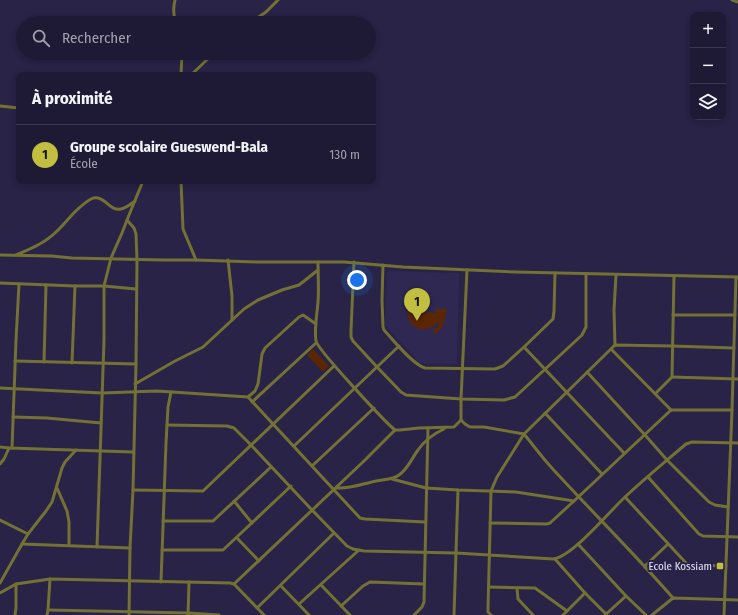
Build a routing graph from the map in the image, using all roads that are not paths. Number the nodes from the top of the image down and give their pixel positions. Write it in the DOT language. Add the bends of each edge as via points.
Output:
graph roads {
  1 [pos="175,0"];
  2 [pos="278,0"];
  3 [pos="732,0"];
  4 [pos="738,2"];
  5 [pos="174,16"];
  6 [pos="260,16"];
  7 [pos="182,60"];
  8 [pos="207,60"];
  9 [pos="181,72"];
  10 [pos="194,72"];
  11 [pos="0,106"];
  12 [pos="16,108"];
  13 [pos="142,184"];
  14 [pos="181,184"];
  15 [pos="135,201"];
  16 [pos="127,220"];
  17 [pos="0,255"];
  18 [pos="14,255"];
  19 [pos="111,258"];
  20 [pos="137,260"];
  21 [pos="196,260"];
  22 [pos="228,260"];
  23 [pos="318,262"];
  24 [pos="354,262"];
  25 [pos="383,265"];
  26 [pos="318,270"];
  27 [pos="467,270"];
  28 [pos="555,273"];
  29 [pos="586,274"];
  30 [pos="616,275"];
  31 [pos="674,276"];
  32 [pos="737,277"];
  33 [pos="0,283"];
  34 [pos="19,284"];
  35 [pos="46,285"];
  36 [pos="75,286"];
  37 [pos="104,286"];
  38 [pos="136,289"];
  39 [pos="673,315"];
  40 [pos="734,315"];
  41 [pos="232,320"];
  42 [pos="316,324"];
  43 [pos="316,343"];
  44 [pos="615,345"];
  45 [pos="399,346"];
  46 [pos="672,346"];
  47 [pos="524,347"];
  48 [pos="734,348"];
  49 [pos="611,349"];
  50 [pos="15,361"];
  51 [pos="44,362"];
  52 [pos="72,363"];
  53 [pos="103,364"];
  54 [pos="136,364"];
  55 [pos="334,366"];
  56 [pos="377,367"];
  57 [pos="462,368"];
  58 [pos="545,368"];
  59 [pos="587,372"];
  60 [pos="672,377"];
  61 [pos="733,379"];
  62 [pos="738,379"];
  63 [pos="135,384"];
  64 [pos="0,388"];
  65 [pos="355,388"];
  66 [pos="14,389"];
  67 [pos="135,392"];
  68 [pos="171,392"];
  69 [pos="566,392"];
  70 [pos="102,393"];
  71 [pos="656,393"];
  72 [pos="248,398"];
  73 [pos="461,399"];
  74 [pos="252,402"];
  75 [pos="374,408"];
  76 [pos="671,410"];
  77 [pos="732,410"];
  78 [pos="545,413"];
  79 [pos="13,417"];
  80 [pos="461,420"];
  81 [pos="101,423"];
  82 [pos="167,424"];
  83 [pos="273,425"];
  84 [pos="428,428"];
  85 [pos="445,428"];
  86 [pos="395,430"];
  87 [pos="524,434"];
  88 [pos="645,435"];
  89 [pos="427,439"];
  90 [pos="731,443"];
  91 [pos="738,443"];
  92 [pos="251,445"];
  93 [pos="294,446"];
  94 [pos="0,447"];
  95 [pos="10,448"];
  96 [pos="76,450"];
  97 [pos="100,451"];
  98 [pos="133,452"];
  99 [pos="624,453"];
  100 [pos="667,460"];
  101 [pos="0,464"];
  102 [pos="312,466"];
  103 [pos="271,467"];
  104 [pos="602,474"];
  105 [pos="648,477"];
  106 [pos="392,478"];
  107 [pos="290,486"];
  108 [pos="56,487"];
  109 [pos="426,488"];
  110 [pos="335,489"];
  111 [pos="132,490"];
  112 [pos="458,490"];
  113 [pos="164,491"];
  114 [pos="491,491"];
  115 [pos="579,496"];
  116 [pos="625,497"];
  117 [pos="234,501"];
  118 [pos="574,501"];
  119 [pos="728,507"];
  120 [pos="312,510"];
  121 [pos="0,520"];
  122 [pos="163,521"];
  123 [pos="601,521"];
  124 [pos="426,522"];
  125 [pos="252,523"];
  126 [pos="490,523"];
  127 [pos="334,533"];
  128 [pos="28,534"];
  129 [pos="727,536"];
  130 [pos="738,536"];
  131 [pos="237,538"];
  132 [pos="22,544"];
  133 [pos="578,544"];
  134 [pos="668,544"];
  135 [pos="69,545"];
  136 [pos="97,547"];
  137 [pos="130,548"];
  138 [pos="162,550"];
  139 [pos="359,550"];
  140 [pos="424,552"];
  141 [pos="456,553"];
  142 [pos="489,555"];
  143 [pos="555,559"];
  144 [pos="259,561"];
  145 [pos="645,566"];
  146 [pos="726,566"];
  147 [pos="50,578"];
  148 [pos="129,581"];
  149 [pos="161,582"];
  150 [pos="189,582"];
  151 [pos="0,583"];
  152 [pos="16,584"];
  153 [pos="234,584"];
  154 [pos="424,584"];
  155 [pos="321,585"];
  156 [pos="281,586"];
  157 [pos="489,587"];
  158 [pos="517,588"];
  159 [pos="0,593"];
  160 [pos="586,593"];
  161 [pos="626,596"];
  162 [pos="673,598"];
  163 [pos="724,600"];
  164 [pos="738,600"];
  165 [pos="299,604"];
  166 [pos="341,606"];
  167 [pos="257,608"];
  168 [pos="48,610"];
  169 [pos="96,611"];
  170 [pos="568,611"];
  171 [pos="129,613"];
  172 [pos="188,614"];
  173 [pos="606,614"];
  174 [pos="15,615"];
  175 [pos="47,615"];
  176 [pos="96,615"];
  177 [pos="219,615"];
  178 [pos="264,615"];
  179 [pos="309,615"];
  180 [pos="350,615"];
  181 [pos="414,615"];
  182 [pos="454,615"];
  183 [pos="491,615"];
  184 [pos="534,615"];
  185 [pos="563,615"];
  186 [pos="646,615"];
  187 [pos="652,615"];
  188 [pos="724,615"];
  1 -- 5 [label="street"];
  2 -- 6 [label="street"];
  3 -- 4 [label="street"];
  7 -- 9 [label="street"];
  8 -- 10 [label="street"];
  11 -- 12 [label="street"];
  13 -- 15 [label="street"];
  14 -- 21 [label="street" via="183,229"];
  15 -- 16 [label="street"];
  15 -- 18 [label="street" via="120,209 114,208 100,198 92,199 73,213 49,238"];
  16 -- 19 [label="street"];
  16 -- 20 [label="street" via="136,234"];
  17 -- 18 [label="street"];
  18 -- 19 [label="street"];
  19 -- 20 [label="street"];
  19 -- 37 [label="street"];
  20 -- 21 [label="street"];
  20 -- 38 [label="street"];
  21 -- 22 [label="street"];
  22 -- 23 [label="street"];
  22 -- 41 [label="street"];
  23 -- 24 [label="street"];
  23 -- 26 [label="street"];
  24 -- 25 [label="street"];
  24 -- 56 [label="street" via="351,337"];
  25 -- 27 [label="street"];
  25 -- 45 [label="street" via="382,325"];
  26 -- 41 [label="street" via="299,285 258,300"];
  26 -- 42 [label="street"];
  27 -- 28 [label="street"];
  27 -- 57 [label="street"];
  28 -- 29 [label="street"];
  28 -- 47 [label="street" via="552,320"];
  29 -- 30 [label="street"];
  29 -- 58 [label="street" via="584,333"];
  30 -- 31 [label="street"];
  30 -- 44 [label="street"];
  31 -- 32 [label="street"];
  31 -- 39 [label="street"];
  32 -- 40 [label="street"];
  33 -- 34 [label="street"];
  34 -- 35 [label="street"];
  34 -- 50 [label="street"];
  35 -- 36 [label="street"];
  35 -- 51 [label="street"];
  36 -- 37 [label="street"];
  36 -- 52 [label="street"];
  37 -- 38 [label="street"];
  37 -- 53 [label="street"];
  38 -- 54 [label="street"];
  39 -- 40 [label="street"];
  39 -- 46 [label="street"];
  40 -- 48 [label="street"];
  41 -- 63 [label="street" via="201,348"];
  42 -- 43 [label="street"];
  42 -- 72 [label="street" via="303,315 298,317 265,348 258,384"];
  43 -- 55 [label="street"];
  43 -- 74 [label="street"];
  44 -- 46 [label="street"];
  44 -- 49 [label="street"];
  45 -- 56 [label="street"];
  45 -- 57 [label="street" via="422,367"];
  46 -- 48 [label="street"];
  46 -- 60 [label="street"];
  47 -- 57 [label="street" via="500,368"];
  47 -- 58 [label="street"];
  48 -- 61 [label="street"];
  49 -- 59 [label="street"];
  49 -- 71 [label="street"];
  50 -- 51 [label="street"];
  50 -- 66 [label="street"];
  51 -- 52 [label="street"];
  52 -- 53 [label="street"];
  53 -- 54 [label="street"];
  53 -- 70 [label="street"];
  54 -- 63 [label="street"];
  55 -- 65 [label="street"];
  55 -- 83 [label="street"];
  56 -- 65 [label="street"];
  56 -- 73 [label="street" via="406,395"];
  57 -- 73 [label="street"];
  58 -- 69 [label="street"];
  58 -- 73 [label="street" via="512,398"];
  59 -- 69 [label="street"];
  59 -- 88 [label="street"];
  60 -- 61 [label="street"];
  60 -- 71 [label="street"];
  61 -- 62 [label="street"];
  61 -- 77 [label="street"];
  63 -- 67 [label="street"];
  64 -- 66 [label="street"];
  65 -- 75 [label="street"];
  65 -- 93 [label="street"];
  66 -- 70 [label="street"];
  66 -- 79 [label="street"];
  67 -- 68 [label="street"];
  67 -- 70 [label="street"];
  67 -- 98 [label="street"];
  68 -- 72 [label="street"];
  68 -- 82 [label="street"];
  69 -- 78 [label="street"];
  69 -- 99 [label="street"];
  70 -- 81 [label="street"];
  71 -- 76 [label="street"];
  72 -- 74 [label="street"];
  73 -- 80 [label="street"];
  74 -- 83 [label="street"];
  75 -- 86 [label="street"];
  75 -- 102 [label="street"];
  76 -- 77 [label="street"];
  76 -- 88 [label="street"];
  77 -- 90 [label="street"];
  78 -- 87 [label="street"];
  78 -- 104 [label="street"];
  79 -- 81 [label="street"];
  79 -- 95 [label="street"];
  80 -- 85 [label="street" via="455,426"];
  80 -- 87 [label="street" via="470,427"];
  81 -- 97 [label="street"];
  82 -- 92 [label="street" via="232,427"];
  82 -- 113 [label="street"];
  83 -- 92 [label="street"];
  83 -- 93 [label="street"];
  84 -- 85 [label="street"];
  84 -- 86 [label="street"];
  84 -- 89 [label="street"];
  85 -- 89 [label="street"];
  86 -- 110 [label="street"];
  87 -- 114 [label="street"];
  87 -- 115 [label="street"];
  88 -- 99 [label="street"];
  88 -- 100 [label="street"];
  89 -- 106 [label="street" via="404,470"];
  89 -- 109 [label="street"];
  90 -- 91 [label="street"];
  90 -- 100 [label="street" via="690,442"];
  90 -- 119 [label="street"];
  92 -- 103 [label="street"];
  92 -- 113 [label="street" via="203,491"];
  93 -- 102 [label="street"];
  94 -- 95 [label="street"];
  95 -- 96 [label="street"];
  95 -- 101 [label="street"];
  96 -- 97 [label="street"];
  96 -- 108 [label="street" via="64,465"];
  97 -- 98 [label="street"];
  97 -- 136 [label="street"];
  98 -- 111 [label="street"];
  99 -- 104 [label="street"];
  100 -- 105 [label="street"];
  100 -- 119 [label="street" via="709,502"];
  102 -- 110 [label="street"];
  103 -- 107 [label="street"];
  103 -- 117 [label="street"];
  104 -- 115 [label="street"];
  105 -- 116 [label="street"];
  105 -- 129 [label="street" via="699,534"];
  106 -- 109 [label="street"];
  106 -- 110 [label="street"];
  107 -- 120 [label="street"];
  107 -- 125 [label="street"];
  108 -- 128 [label="street" via="52,502"];
  108 -- 135 [label="street" via="67,511"];
  109 -- 112 [label="street"];
  109 -- 124 [label="street"];
  110 -- 120 [label="street"];
  110 -- 124 [label="street" via="362,519"];
  111 -- 113 [label="street"];
  111 -- 137 [label="street"];
  112 -- 114 [label="street"];
  112 -- 141 [label="street"];
  113 -- 122 [label="street"];
  114 -- 118 [label="street"];
  114 -- 126 [label="street"];
  115 -- 118 [label="street"];
  115 -- 123 [label="street"];
  116 -- 123 [label="street"];
  116 -- 134 [label="street"];
  117 -- 122 [label="street" via="213,521"];
  117 -- 125 [label="street"];
  118 -- 126 [label="street" via="547,524"];
  119 -- 129 [label="street"];
  120 -- 127 [label="street"];
  120 -- 144 [label="street"];
  121 -- 128 [label="street"];
  122 -- 138 [label="street"];
  123 -- 133 [label="street"];
  123 -- 145 [label="street"];
  124 -- 140 [label="street"];
  125 -- 131 [label="street"];
  126 -- 142 [label="street"];
  127 -- 139 [label="street" via="349,547"];
  127 -- 156 [label="street"];
  128 -- 132 [label="street"];
  129 -- 130 [label="street"];
  129 -- 146 [label="street"];
  131 -- 138 [label="street" via="222,550"];
  131 -- 144 [label="street"];
  132 -- 135 [label="street"];
  132 -- 151 [label="street"];
  133 -- 143 [label="street"];
  133 -- 161 [label="street"];
  134 -- 145 [label="street"];
  134 -- 146 [label="street" via="689,564"];
  135 -- 136 [label="street"];
  136 -- 137 [label="street"];
  137 -- 148 [label="street"];
  138 -- 149 [label="street"];
  139 -- 140 [label="street"];
  139 -- 155 [label="street"];
  140 -- 141 [label="street"];
  140 -- 154 [label="street"];
  141 -- 142 [label="street"];
  141 -- 182 [label="street"];
  142 -- 143 [label="street"];
  142 -- 157 [label="street"];
  143 -- 160 [label="street"];
  144 -- 153 [label="street"];
  145 -- 162 [label="street"];
  146 -- 163 [label="street"];
  147 -- 148 [label="street"];
  147 -- 152 [label="street"];
  147 -- 168 [label="street"];
  148 -- 149 [label="street"];
  148 -- 171 [label="street"];
  149 -- 150 [label="street"];
  150 -- 153 [label="street"];
  150 -- 172 [label="street"];
  152 -- 159 [label="street"];
  152 -- 174 [label="street"];
  153 -- 167 [label="street"];
  154 -- 166 [label="street" via="370,582"];
  154 -- 181 [label="street" via="424,604"];
  155 -- 165 [label="street"];
  155 -- 166 [label="street"];
  156 -- 165 [label="street"];
  156 -- 167 [label="street"];
  157 -- 158 [label="street"];
  157 -- 183 [label="street" via="488,610"];
  158 -- 170 [label="street" via="537,589"];
  158 -- 184 [label="street" via="518,599"];
  160 -- 170 [label="street"];
  160 -- 173 [label="street"];
  161 -- 173 [label="street"];
  161 -- 186 [label="street"];
  162 -- 163 [label="street"];
  162 -- 187 [label="street"];
  163 -- 164 [label="street"];
  163 -- 188 [label="street"];
  165 -- 179 [label="street"];
  166 -- 180 [label="street"];
  167 -- 178 [label="street"];
  168 -- 169 [label="street"];
  168 -- 175 [label="street"];
  169 -- 171 [label="street"];
  169 -- 176 [label="street"];
  170 -- 185 [label="street"];
  171 -- 172 [label="street"];
  172 -- 177 [label="street"];
}
